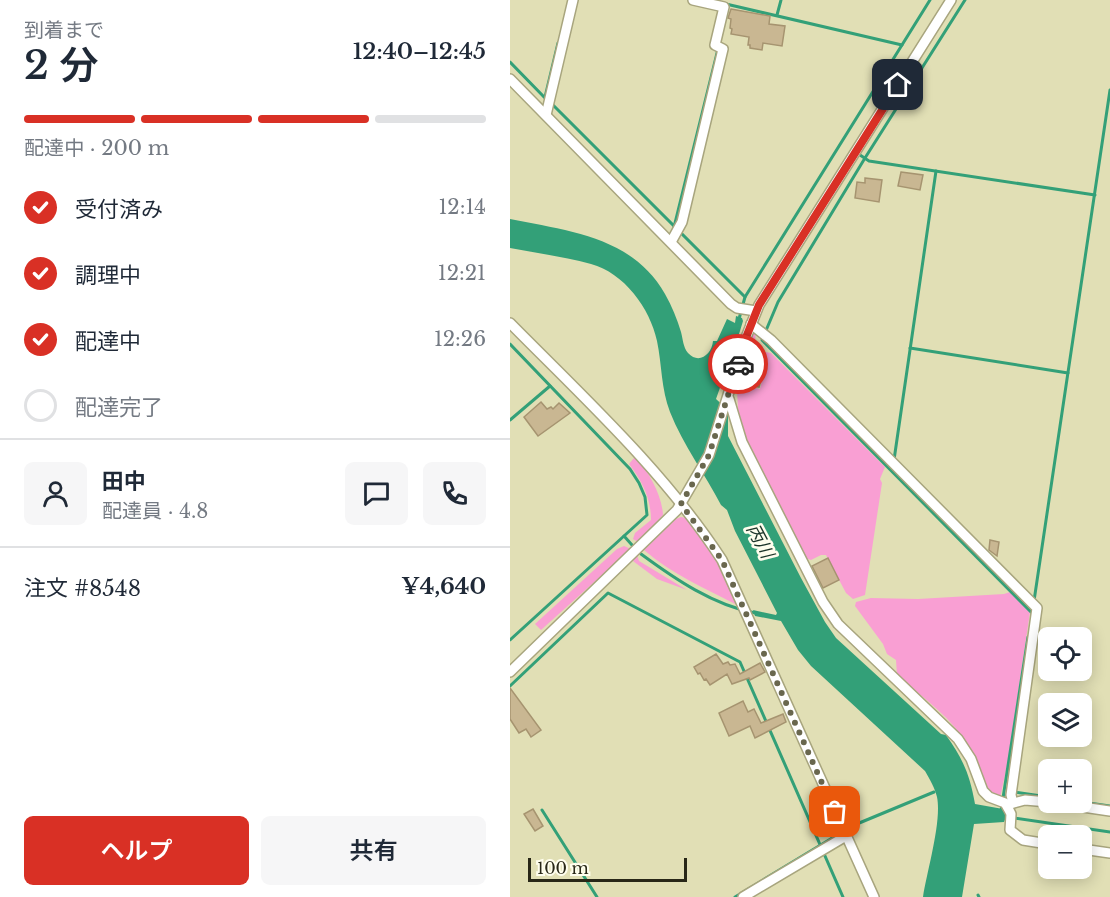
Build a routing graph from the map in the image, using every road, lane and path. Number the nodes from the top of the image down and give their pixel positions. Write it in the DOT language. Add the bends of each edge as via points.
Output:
graph roads {
  1 [pos="573,0"];
  2 [pos="693,0"];
  3 [pos="951,0"];
  4 [pos="510,79"];
  5 [pos="547,111"];
  6 [pos="675,234"];
  7 [pos="756,311"];
  8 [pos="510,323"];
  9 [pos="751,324"];
  10 [pos="727,401"];
  11 [pos="682,502"];
  12 [pos="510,672"];
  13 [pos="1038,801"];
  14 [pos="1009,804"];
  15 [pos="1092,808"];
  16 [pos="1110,811"];
  17 [pos="845,832"];
  18 [pos="1038,842"];
  19 [pos="1092,850"];
  20 [pos="1110,853"];
  21 [pos="743,897"];
  22 [pos="874,897"];
  1 -- 5 [label="street"];
  2 -- 6 [label="street" via="724,7 715,45 723,49"];
  3 -- 7 [label="street"];
  4 -- 5 [label="street"];
  5 -- 6 [label="street"];
  6 -- 7 [label="street" via="692,267 731,304"];
  7 -- 9 [label="street"];
  8 -- 11 [label="street"];
  9 -- 10 [label="street"];
  9 -- 14 [label="street" via="1037,608"];
  10 -- 11 [label="street" via="709,455"];
  10 -- 14 [label="street" via="742,442 830,612 846,634 952,731 989,797"];
  11 -- 12 [label="street"];
  11 -- 17 [label="street" via="722,560"];
  13 -- 14 [label="street"];
  14 -- 18 [label="street" via="1010,830 1023,840"];
  15 -- 16 [label="street"];
  17 -- 21 [label="street"];
  17 -- 22 [label="street"];
  19 -- 20 [label="street"];
}
